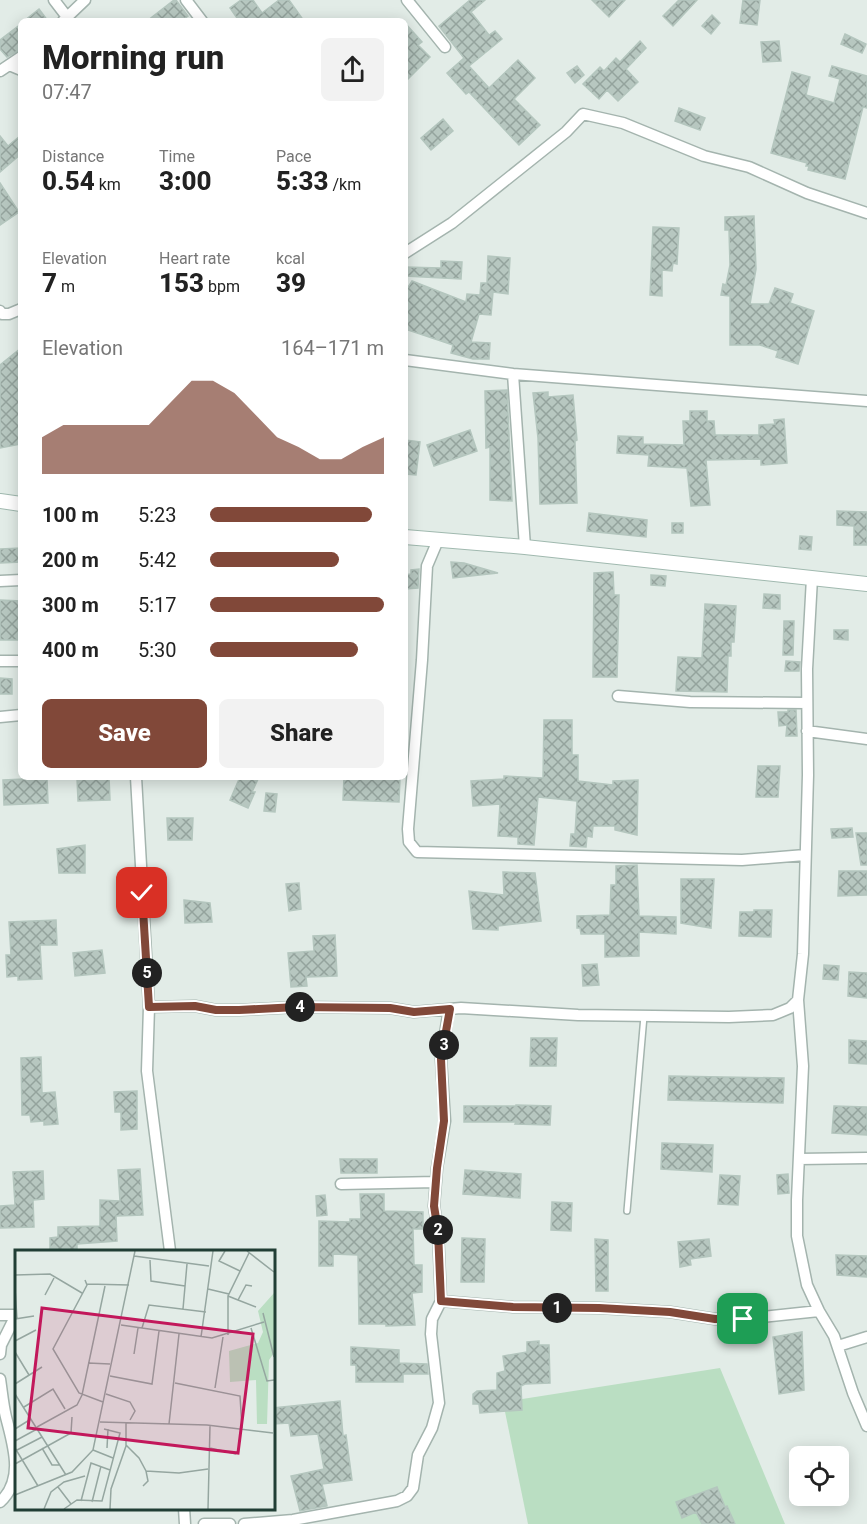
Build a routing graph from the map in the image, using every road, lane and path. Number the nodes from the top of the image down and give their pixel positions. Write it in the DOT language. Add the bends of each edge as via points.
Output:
graph roads {
  1 [pos="54,0"];
  2 [pos="85,0"];
  3 [pos="186,0"];
  4 [pos="407,0"];
  5 [pos="64,18"];
  6 [pos="66,18"];
  7 [pos="200,18"];
  8 [pos="445,47"];
  9 [pos="18,59"];
  10 [pos="3,68"];
  11 [pos="18,70"];
  12 [pos="867,213"];
  13 [pos="408,251"];
  14 [pos="18,310"];
  15 [pos="0,311"];
  16 [pos="408,360"];
  17 [pos="513,374"];
  18 [pos="867,400"];
  19 [pos="0,501"];
  20 [pos="18,504"];
  21 [pos="408,537"];
  22 [pos="438,540"];
  23 [pos="525,547"];
  24 [pos="812,578"];
  25 [pos="18,580"];
  26 [pos="0,581"];
  27 [pos="867,584"];
  28 [pos="18,661"];
  29 [pos="0,662"];
  30 [pos="618,696"];
  31 [pos="807,703"];
  32 [pos="18,715"];
  33 [pos="0,717"];
  34 [pos="807,731"];
  35 [pos="867,739"];
  36 [pos="136,780"];
  37 [pos="805,855"];
  38 [pos="798,999"];
  39 [pos="149,1007"];
  40 [pos="450,1009"];
  41 [pos="644,1016"];
  42 [pos="867,1158"];
  43 [pos="799,1159"];
  44 [pos="436,1182"];
  45 [pos="341,1184"];
  46 [pos="627,1211"];
  47 [pos="170,1250"];
  48 [pos="441,1301"];
  49 [pos="819,1311"];
  50 [pos="15,1317"];
  51 [pos="867,1337"];
  52 [pos="838,1346"];
  53 [pos="0,1354"];
  54 [pos="0,1379"];
  55 [pos="867,1426"];
  56 [pos="0,1502"];
  57 [pos="184,1509"];
  58 [pos="185,1524"];
  59 [pos="204,1524"];
  60 [pos="230,1524"];
  61 [pos="244,1524"];
  1 -- 5 [label="street"];
  2 -- 6 [label="street"];
  3 -- 7 [label="street"];
  4 -- 8 [label="street"];
  9 -- 10 [label="street"];
  10 -- 11 [label="street"];
  12 -- 13 [label="street" via="807,194 749,166 704,156 623,123 583,114 452,223"];
  14 -- 15 [label="street" via="9,314"];
  16 -- 17 [label="street"];
  17 -- 18 [label="street"];
  17 -- 23 [label="street"];
  19 -- 20 [label="main road"];
  21 -- 22 [label="main road"];
  22 -- 23 [label="main road"];
  22 -- 37 [label="street" via="427,566 408,829 409,842 417,852 741,860"];
  23 -- 24 [label="main road"];
  24 -- 27 [label="main road"];
  24 -- 31 [label="street"];
  25 -- 26 [label="street"];
  28 -- 29 [label="street"];
  30 -- 31 [label="street"];
  31 -- 34 [label="street"];
  32 -- 33 [label="street"];
  34 -- 35 [label="street"];
  34 -- 37 [label="street"];
  36 -- 39 [label="street"];
  37 -- 38 [label="street"];
  38 -- 41 [label="street" via="790,1008 773,1015"];
  38 -- 43 [label="street" via="803,1066"];
  39 -- 40 [label="street" via="390,1008 414,1012"];
  39 -- 47 [label="street" via="148,1082"];
  40 -- 41 [label="street"];
  40 -- 44 [label="street" via="441,1059 444,1121"];
  41 -- 46 [label="lane"];
  42 -- 43 [label="street"];
  43 -- 49 [label="street" via="797,1236 807,1285"];
  44 -- 45 [label="street"];
  44 -- 48 [label="street" via="434,1206"];
  48 -- 49 [label="street" via="670,1312 715,1319"];
  48 -- 61 [label="street" via="432,1319 439,1403 418,1455 413,1488 407,1496 293,1520"];
  49 -- 52 [label="street"];
  50 -- 53 [label="street"];
  51 -- 52 [label="street"];
  52 -- 55 [label="street"];
  54 -- 56 [label="street" via="15,1458 10,1491"];
  57 -- 58 [label="street"];
  59 -- 60 [label="street"];
}
